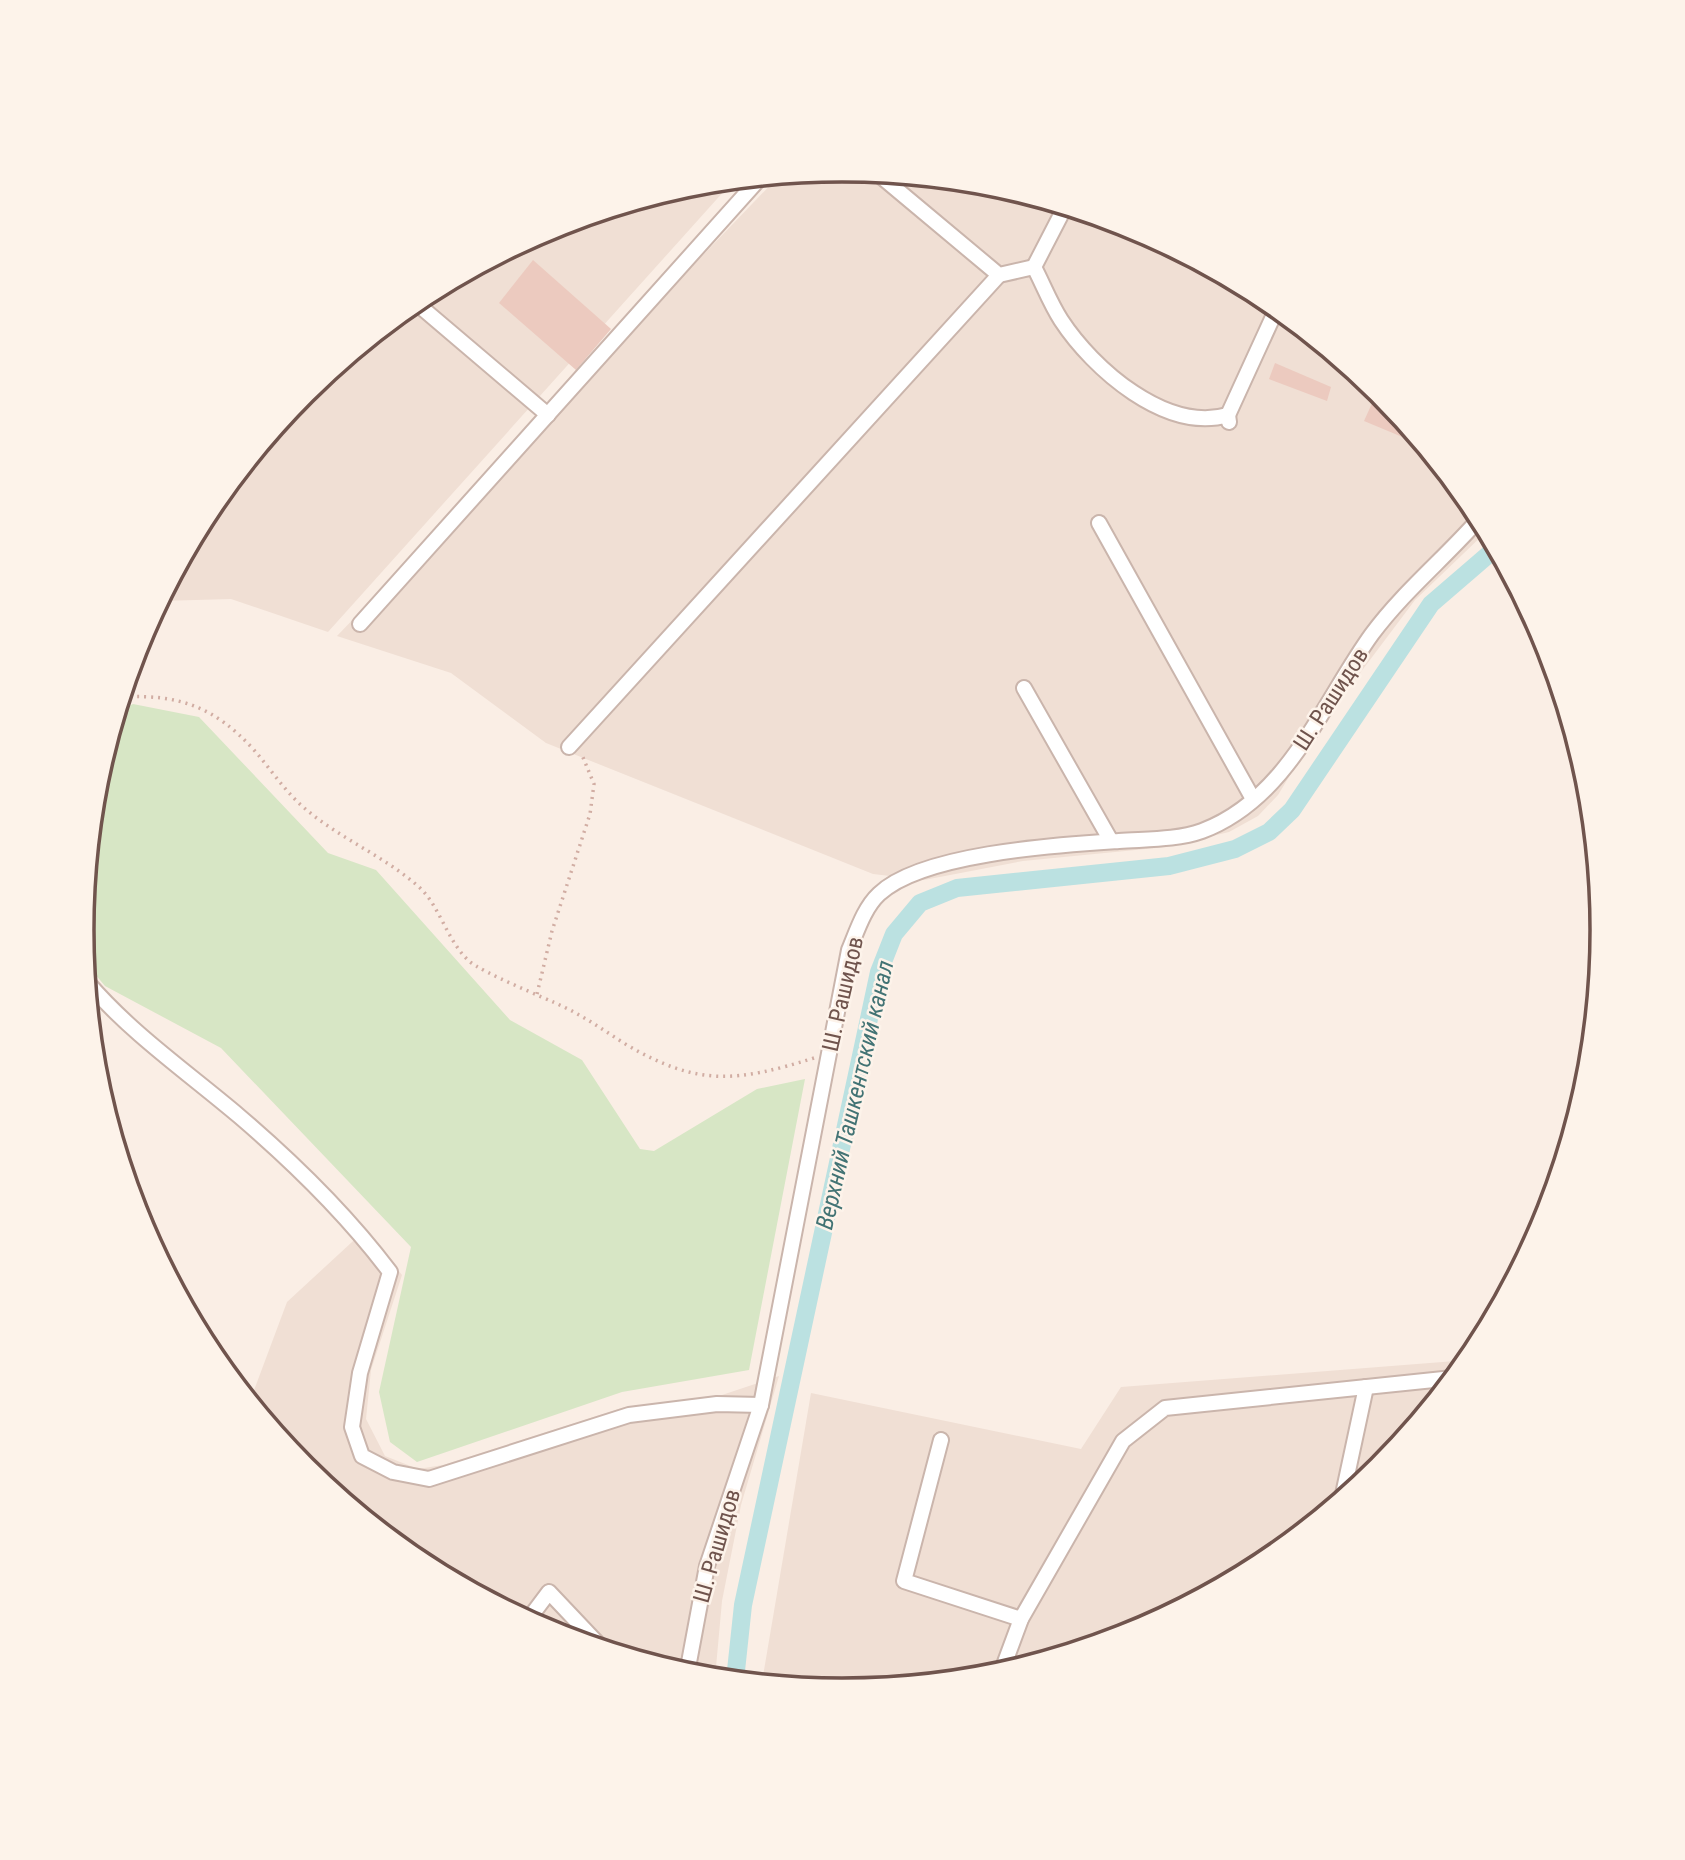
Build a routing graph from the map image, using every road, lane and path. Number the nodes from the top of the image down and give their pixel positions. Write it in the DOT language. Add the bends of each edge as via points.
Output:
graph roads {
  1 [pos="890,184"];
  2 [pos="752,187"];
  3 [pos="1062,215"];
  4 [pos="1034,267"];
  5 [pos="999,275"];
  6 [pos="424,310"];
  7 [pos="1272,318"];
  8 [pos="548,415"];
  9 [pos="1099,523"];
  10 [pos="1472,526"];
  11 [pos="360,624"];
  12 [pos="1024,688"];
  13 [pos="132,696"];
  14 [pos="569,747"];
  15 [pos="1253,799"];
  16 [pos="1111,841"];
  17 [pos="98,994"];
  18 [pos="537,994"];
  19 [pos="829,1054"];
  20 [pos="1440,1379"];
  21 [pos="1366,1387"];
  22 [pos="761,1405"];
  23 [pos="941,1440"];
  24 [pos="1345,1483"];
  25 [pos="535,1611"];
  26 [pos="1021,1619"];
  27 [pos="587,1633"];
  28 [pos="1006,1660"];
  29 [pos="689,1662"];
  1 -- 5 [label="street"];
  2 -- 8 [label="street"];
  3 -- 4 [label="street"];
  4 -- 5 [label="street"];
  4 -- 7 [label="street" via="1061,320 1120,384 1179,416 1228,419"];
  5 -- 14 [label="street"];
  6 -- 8 [label="street"];
  8 -- 11 [label="street"];
  9 -- 15 [label="street"];
  10 -- 15 [label="street, Ш. Рашидов" via="1395,605 1371,635 1301,750"];
  12 -- 16 [label="street"];
  13 -- 18 [label="path" via="156,695 194,703 224,722 300,804 422,889 469,962"];
  14 -- 18 [label="path" via="584,757 594,784 590,814"];
  15 -- 16 [label="street, Ш. Рашидов" via="1227,820 1199,832"];
  16 -- 19 [label="street, Ш. Рашидов" via="983,856 916,871 893,882 877,896 849,950"];
  17 -- 22 [label="street" via="118,1018 240,1117 356,1228 390,1272 360,1373 352,1427 362,1456 393,1472 429,1479 629,1415 717,1404"];
  18 -- 19 [label="path" via="689,1074 724,1079"];
  19 -- 22 [label="street, Ш. Рашидов"];
  20 -- 21 [label="street"];
  21 -- 24 [label="street"];
  21 -- 26 [label="street" via="1165,1408 1123,1441"];
  22 -- 29 [label="street, Ш. Рашидов" via="707,1566"];
  23 -- 26 [label="street" via="904,1581"];
  25 -- 27 [label="street" via="549,1592"];
  26 -- 28 [label="street"];
}
